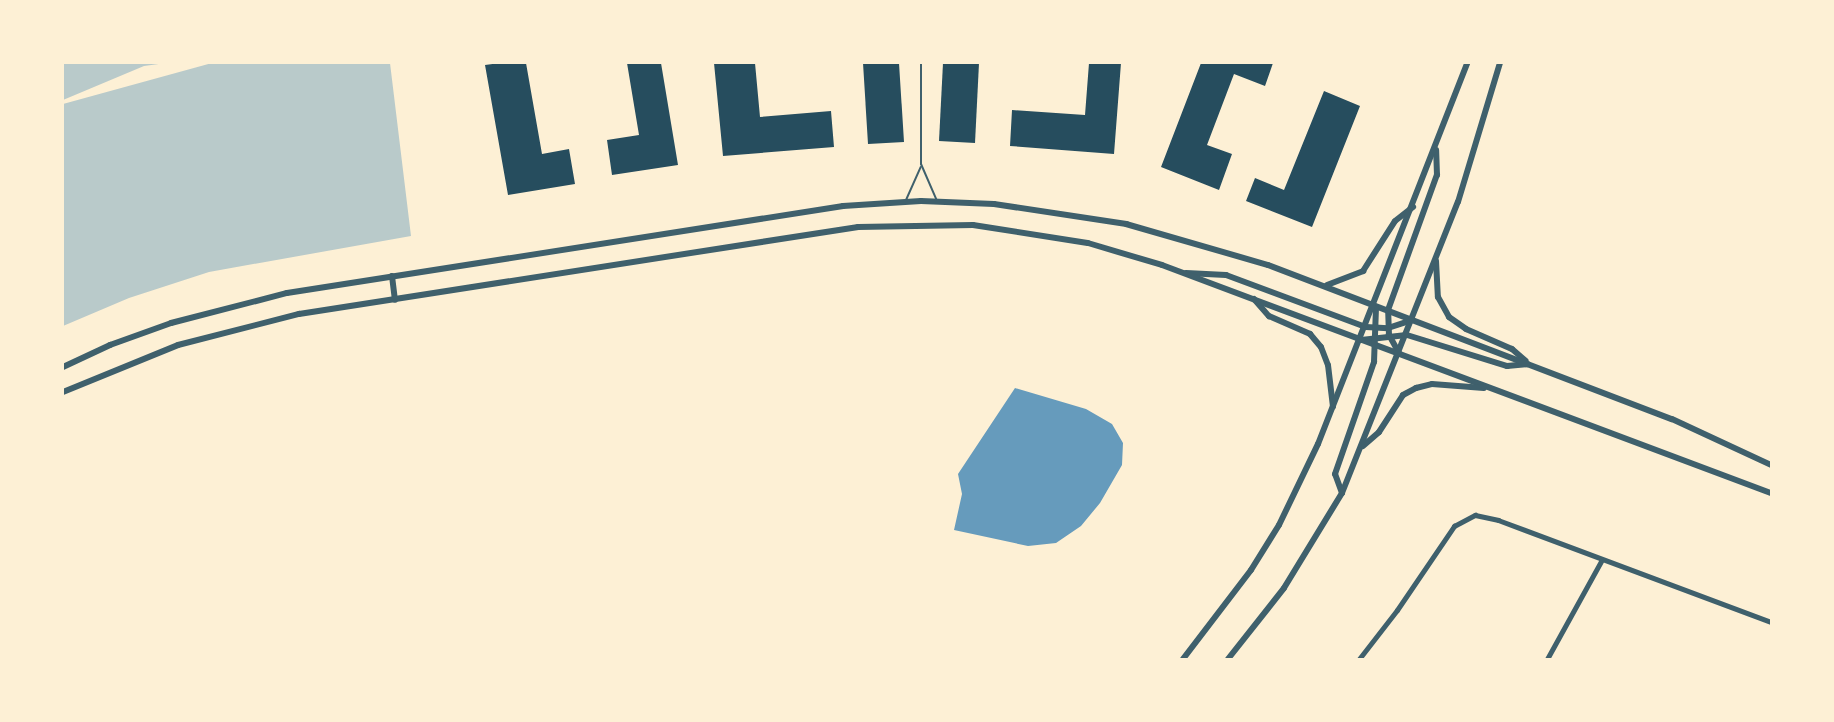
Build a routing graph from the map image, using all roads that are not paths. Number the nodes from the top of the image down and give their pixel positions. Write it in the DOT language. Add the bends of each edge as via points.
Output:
graph roads {
  1 [pos="921,63"];
  2 [pos="1467,63"];
  3 [pos="1500,63"];
  4 [pos="1436,149"];
  5 [pos="921,164"];
  6 [pos="905,201"];
  7 [pos="937,201"];
  8 [pos="1414,206"];
  9 [pos="1436,256"];
  10 [pos="1185,273"];
  11 [pos="392,276"];
  12 [pos="1326,285"];
  13 [pos="1254,299"];
  14 [pos="395,300"];
  15 [pos="1375,305"];
  16 [pos="1389,310"];
  17 [pos="1413,320"];
  18 [pos="1366,327"];
  19 [pos="1389,331"];
  20 [pos="1378,332"];
  21 [pos="1407,335"];
  22 [pos="1361,339"];
  23 [pos="1377,346"];
  24 [pos="1400,355"];
  25 [pos="1528,364"];
  26 [pos="63,367"];
  27 [pos="1494,388"];
  28 [pos="63,392"];
  29 [pos="1333,407"];
  30 [pos="1363,446"];
  31 [pos="1771,465"];
  32 [pos="1342,493"];
  33 [pos="1771,494"];
  34 [pos="1601,561"];
  35 [pos="1771,622"];
  36 [pos="1183,659"];
  37 [pos="1228,659"];
  38 [pos="1359,659"];
  39 [pos="1547,659"];
  1 -- 5 [label="lane"];
  2 -- 4 [label="street"];
  3 -- 9 [label="street" via="1473,159"];
  4 -- 8 [label="street"];
  4 -- 16 [label="street" via="1437,175"];
  5 -- 6 [label="lane"];
  5 -- 7 [label="lane"];
  6 -- 7 [label="street"];
  6 -- 11 [label="street" via="803,211"];
  7 -- 12 [label="street" via="1050,210 1126,224"];
  8 -- 12 [label="street" via="1395,221 1363,271"];
  8 -- 15 [label="street"];
  9 -- 17 [label="street"];
  9 -- 25 [label="street" via="1438,297 1449,317 1466,329 1512,349"];
  10 -- 13 [label="street"];
  10 -- 14 [label="street" via="1050,234 973,225 896,224 802,235"];
  10 -- 18 [label="street" via="1226,275"];
  11 -- 14 [label="street"];
  11 -- 26 [label="street" via="233,304 110,345"];
  12 -- 15 [label="street"];
  13 -- 22 [label="street"];
  13 -- 29 [label="street" via="1269,316 1310,334 1321,347 1328,365"];
  14 -- 28 [label="street" via="238,328 147,356"];
  15 -- 16 [label="street"];
  15 -- 18 [label="street"];
  15 -- 20 [label="street"];
  16 -- 17 [label="street"];
  16 -- 19 [label="street"];
  17 -- 19 [label="street"];
  17 -- 21 [label="street"];
  17 -- 25 [label="street"];
  18 -- 20 [label="street"];
  18 -- 22 [label="street"];
  19 -- 20 [label="street"];
  19 -- 21 [label="street"];
  19 -- 24 [label="street"];
  20 -- 22 [label="street"];
  20 -- 23 [label="street"];
  21 -- 24 [label="street"];
  21 -- 25 [label="street" via="1507,366"];
  22 -- 23 [label="street"];
  22 -- 29 [label="street"];
  23 -- 24 [label="street"];
  23 -- 32 [label="street" via="1335,474"];
  24 -- 27 [label="street"];
  24 -- 30 [label="street"];
  25 -- 31 [label="street" via="1671,419"];
  27 -- 30 [label="street" via="1432,384 1416,388 1403,395 1379,432"];
  27 -- 33 [label="street"];
  29 -- 36 [label="street" via="1279,525 1224,609"];
  30 -- 32 [label="street"];
  32 -- 37 [label="street" via="1284,588"];
  34 -- 35 [label="street"];
  34 -- 38 [label="street" via="1487,516 1463,519 1454,526 1398,610"];
  34 -- 39 [label="street"];
}
